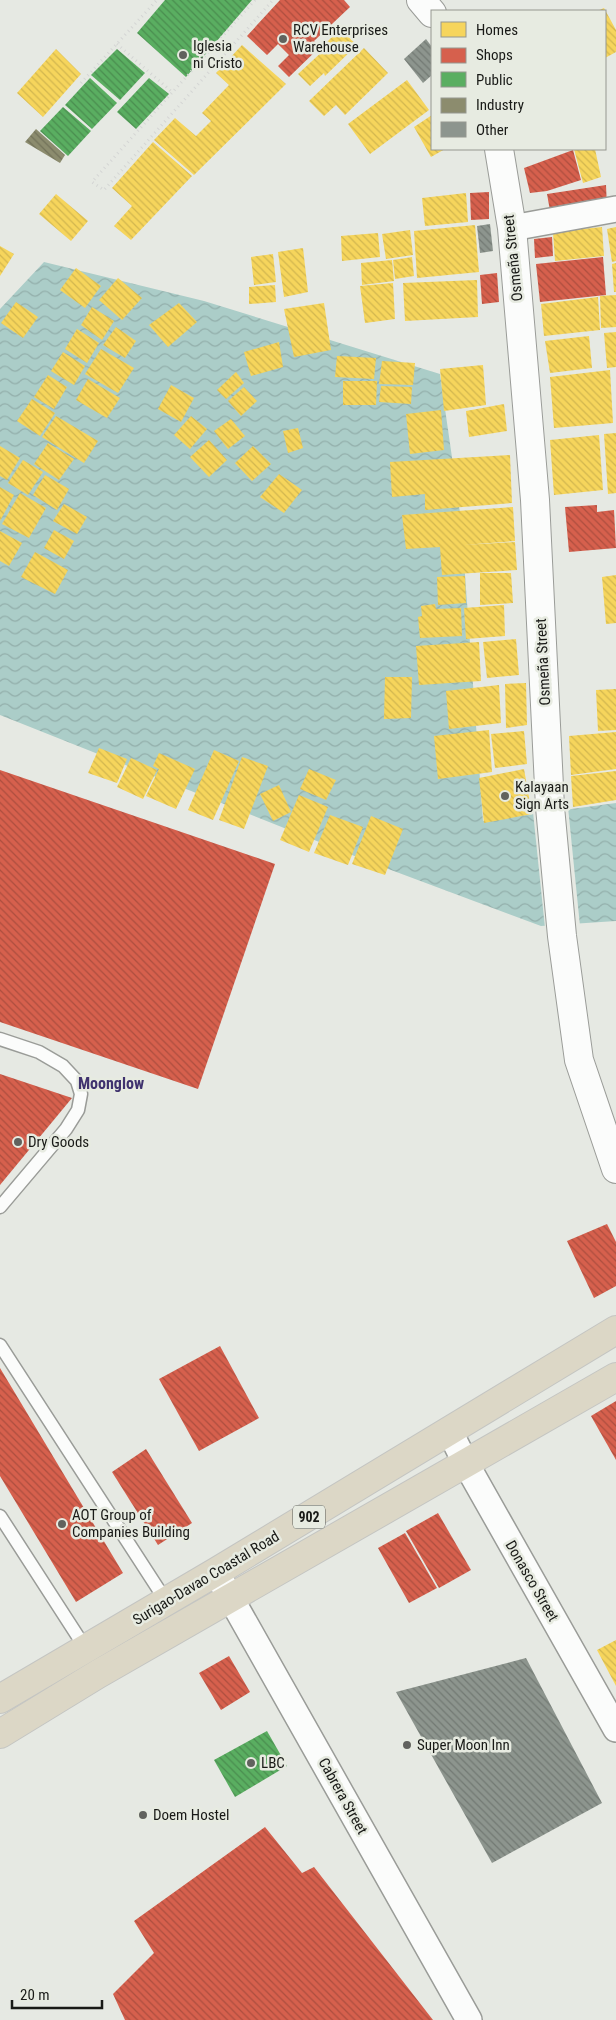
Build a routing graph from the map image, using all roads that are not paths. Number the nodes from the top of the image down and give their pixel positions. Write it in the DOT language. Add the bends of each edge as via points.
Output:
graph roads {
  1 [pos="421,0"];
  2 [pos="431,12"];
  3 [pos="499,150"];
  4 [pos="616,209"];
  5 [pos="512,228"];
  6 [pos="0,1039"];
  7 [pos="616,1169"];
  8 [pos="0,1207"];
  9 [pos="616,1330"];
  10 [pos="0,1345"];
  11 [pos="616,1377"];
  12 [pos="450,1432"];
  13 [pos="465,1462"];
  14 [pos="0,1516"];
  15 [pos="216,1572"];
  16 [pos="232,1597"];
  17 [pos="166,1601"];
  18 [pos="86,1649"];
  19 [pos="0,1699"];
  20 [pos="616,1729"];
  21 [pos="0,1734"];
  22 [pos="470,2020"];
  1 -- 2 [label="main road"];
  3 -- 5 [label="main road, Osmeña Street"];
  4 -- 5 [label="street"];
  5 -- 7 [label="main road, Osmeña Street" via="534,500 550,807 562,936 579,1060"];
  6 -- 8 [label="lane" via="39,1052 63,1066 77,1081 81,1094 78,1110 66,1129"];
  9 -- 12 [label="highway, Surigao-Davao Coastal Road / 902"];
  10 -- 17 [label="lane"];
  11 -- 13 [label="highway, Surigao-Davao Coastal Road / 902"];
  12 -- 13 [label="street, Donasco Street"];
  12 -- 15 [label="highway, Surigao-Davao Coastal Road / 902"];
  13 -- 16 [label="highway, Surigao-Davao Coastal Road / 902"];
  13 -- 20 [label="street, Donasco Street"];
  14 -- 18 [label="lane"];
  15 -- 16 [label="street, Cabrera Street"];
  15 -- 17 [label="highway, Surigao-Davao Coastal Road / 902"];
  16 -- 21 [label="highway, Surigao-Davao Coastal Road / 902"];
  16 -- 22 [label="street, Cabrera Street"];
  17 -- 18 [label="highway, Surigao-Davao Coastal Road / 902"];
  18 -- 19 [label="highway, Surigao-Davao Coastal Road / 902"];
}
